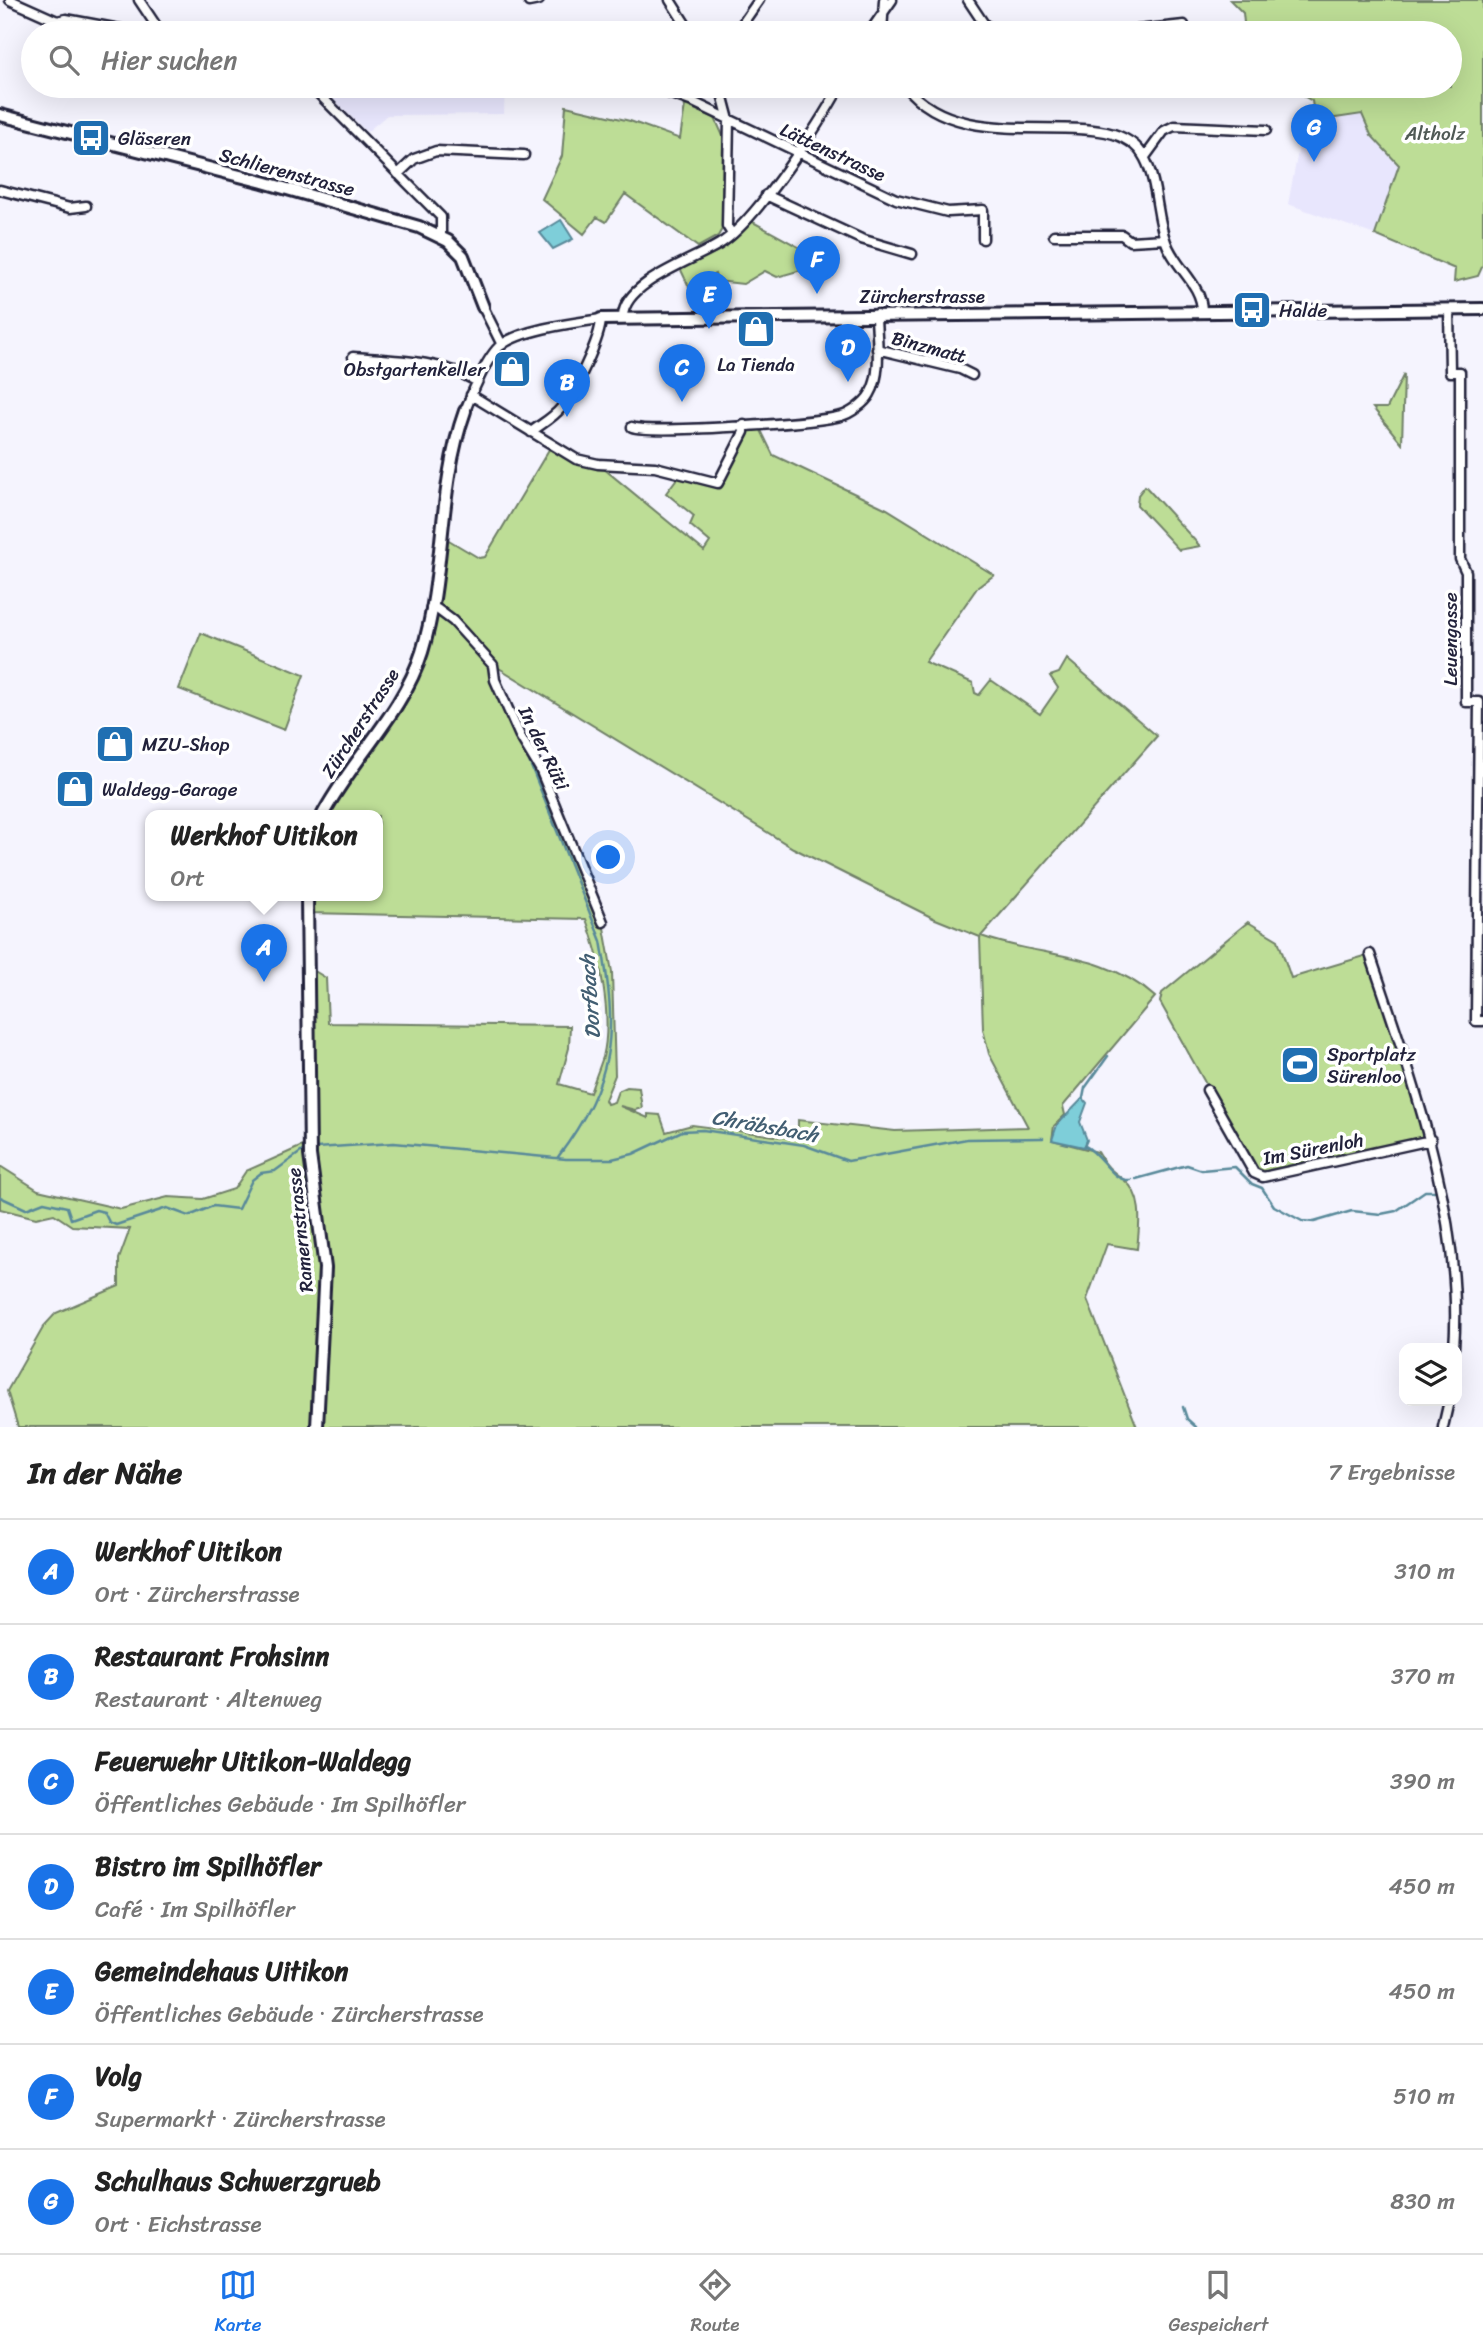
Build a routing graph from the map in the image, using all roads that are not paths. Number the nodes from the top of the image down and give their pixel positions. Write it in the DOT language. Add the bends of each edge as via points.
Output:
graph roads {
  1 [pos="10,0"];
  2 [pos="139,0"];
  3 [pos="539,0"];
  4 [pos="670,0"];
  5 [pos="759,0"];
  6 [pos="884,0"];
  7 [pos="892,0"];
  8 [pos="968,0"];
  9 [pos="529,2"];
  10 [pos="883,10"];
  11 [pos="57,21"];
  12 [pos="57,21"];
  13 [pos="77,21"];
  14 [pos="153,21"];
  15 [pos="683,21"];
  16 [pos="744,21"];
  17 [pos="876,21"];
  18 [pos="883,21"];
  19 [pos="982,21"];
  20 [pos="323,98"];
  21 [pos="677,98"];
  22 [pos="723,98"];
  23 [pos="832,98"];
  24 [pos="916,98"];
  25 [pos="0,115"];
  26 [pos="729,120"];
  27 [pos="1266,130"];
  28 [pos="796,153"];
  29 [pos="524,155"];
  30 [pos="1145,157"];
  31 [pos="398,174"];
  32 [pos="0,190"];
  33 [pos="766,195"];
  34 [pos="86,206"];
  35 [pos="732,234"];
  36 [pos="1054,235"];
  37 [pos="441,237"];
  38 [pos="983,239"];
  39 [pos="1165,239"];
  40 [pos="912,254"];
  41 [pos="483,307"];
  42 [pos="1449,309"];
  43 [pos="1483,309"];
  44 [pos="1202,311"];
  45 [pos="876,314"];
  46 [pos="623,316"];
  47 [pos="601,319"];
  48 [pos="502,345"];
  49 [pos="877,349"];
  50 [pos="353,357"];
  51 [pos="972,375"];
  52 [pos="476,382"];
  53 [pos="471,395"];
  54 [pos="465,411"];
  55 [pos="744,425"];
  56 [pos="632,427"];
  57 [pos="531,432"];
  58 [pos="431,609"];
  59 [pos="326,810"];
  60 [pos="307,901"];
  61 [pos="603,922"];
  62 [pos="1370,954"];
  63 [pos="1480,967"];
  64 [pos="1483,1021"];
  65 [pos="1207,1090"];
  66 [pos="1431,1140"];
  67 [pos="1454,1343"];
  68 [pos="1448,1406"];
  69 [pos="317,1427"];
  70 [pos="1443,1427"];
  1 -- 11 [label="street"];
  2 -- 14 [label="street"];
  3 -- 9 [label="street"];
  4 -- 15 [label="street"];
  5 -- 16 [label="street"];
  6 -- 10 [label="street"];
  7 -- 10 [label="street"];
  8 -- 19 [label="street"];
  10 -- 17 [label="street"];
  10 -- 18 [label="street"];
  12 -- 13 [label="street"];
  20 -- 31 [label="street"];
  21 -- 26 [label="street, Lättenstrasse"];
  22 -- 26 [label="street"];
  23 -- 28 [label="street"];
  24 -- 30 [label="street" via="963,124 983,128 1098,129 1121,136"];
  25 -- 37 [label="street, Schlierenstrasse" via="324,199"];
  26 -- 28 [label="street, Lättenstrasse"];
  26 -- 35 [label="street" via="727,226"];
  27 -- 30 [label="street" via="1174,126 1164,131"];
  28 -- 33 [label="street"];
  28 -- 38 [label="street, Lättenstrasse" via="908,202 948,212 983,210"];
  29 -- 31 [label="street" via="436,150 414,159"];
  30 -- 39 [label="street"];
  31 -- 37 [label="street" via="441,217"];
  32 -- 34 [label="street" via="70,208"];
  33 -- 35 [label="street"];
  33 -- 40 [label="street" via="861,239"];
  35 -- 46 [label="street" via="657,276 625,305"];
  36 -- 39 [label="street" via="1122,235 1130,242"];
  37 -- 41 [label="street, Schlierenstrasse" via="469,266"];
  39 -- 44 [label="street" via="1173,260 1200,293"];
  41 -- 48 [label="street, Schlierenstrasse"];
  42 -- 43 [label="street, Zürcherstrasse"];
  42 -- 44 [label="street, Zürcherstrasse"];
  42 -- 63 [label="street, Leuengasse" via="1450,372 1460,372 1466,702 1479,702"];
  44 -- 45 [label="street, Zürcherstrasse"];
  45 -- 46 [label="street, Zürcherstrasse"];
  45 -- 49 [label="street"];
  46 -- 47 [label="street, Zürcherstrasse"];
  47 -- 48 [label="street, Zürcherstrasse" via="557,326"];
  47 -- 57 [label="street" via="567,401"];
  48 -- 52 [label="street, Zürcherstrasse"];
  49 -- 51 [label="street, Binzmatt"];
  49 -- 55 [label="street" via="870,396 852,411 841,416"];
  50 -- 52 [label="street" via="435,366"];
  52 -- 53 [label="street, Zürcherstrasse"];
  53 -- 54 [label="street, Zürcherstrasse"];
  53 -- 57 [label="street"];
  54 -- 58 [label="street, Zürcherstrasse" via="449,471"];
  55 -- 56 [label="street"];
  55 -- 57 [label="street" via="718,483 655,467 576,459"];
  58 -- 59 [label="street, Zürcherstrasse" via="421,655 406,689"];
  58 -- 61 [label="street, In der Rüti" via="453,621 493,665 495,680 540,769"];
  60 -- 69 [label="street, Ramernstrasse" via="311,1174 325,1268"];
  62 -- 66 [label="street"];
  63 -- 64 [label="street, Leuengasse" via="1476,1021"];
  65 -- 66 [label="street, Im Sürenloh" via="1254,1173 1263,1177"];
  66 -- 67 [label="street" via="1453,1282"];
  68 -- 70 [label="street"];
}
